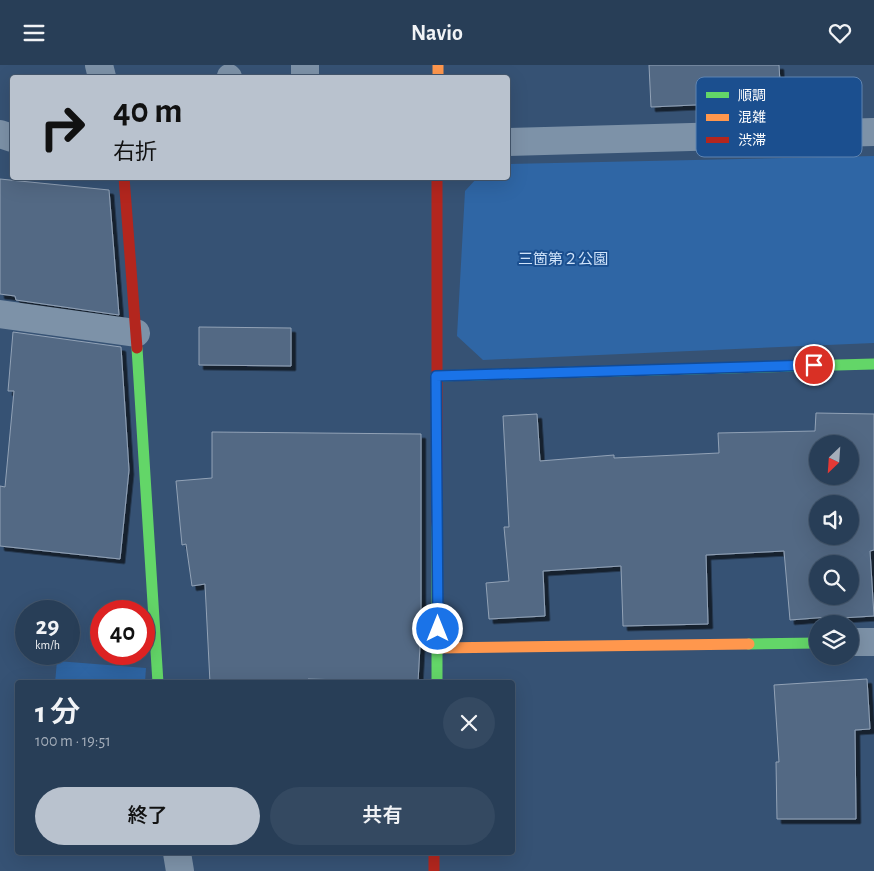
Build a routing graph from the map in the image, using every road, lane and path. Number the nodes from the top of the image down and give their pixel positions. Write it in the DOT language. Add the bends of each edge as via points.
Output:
graph roads {
  1 [pos="696,137"];
  2 [pos="510,142"];
  3 [pos="124,180"];
  4 [pos="437,180"];
  5 [pos="0,314"];
  6 [pos="136,333"];
  7 [pos="874,364"];
  8 [pos="436,376"];
  9 [pos="859,642"];
  10 [pos="874,642"];
  11 [pos="809,643"];
  12 [pos="438,648"];
  13 [pos="158,680"];
  14 [pos="437,680"];
  15 [pos="177,855"];
  16 [pos="434,855"];
  17 [pos="180,871"];
  18 [pos="434,871"];
  1 -- 2 [label="street"];
  3 -- 6 [label="street"];
  4 -- 8 [label="street"];
  5 -- 6 [label="street"];
  6 -- 13 [label="street"];
  7 -- 8 [label="street"];
  8 -- 12 [label="street"];
  9 -- 10 [label="street"];
  11 -- 12 [label="street"];
  12 -- 14 [label="street"];
  15 -- 17 [label="street"];
  16 -- 18 [label="street"];
}
